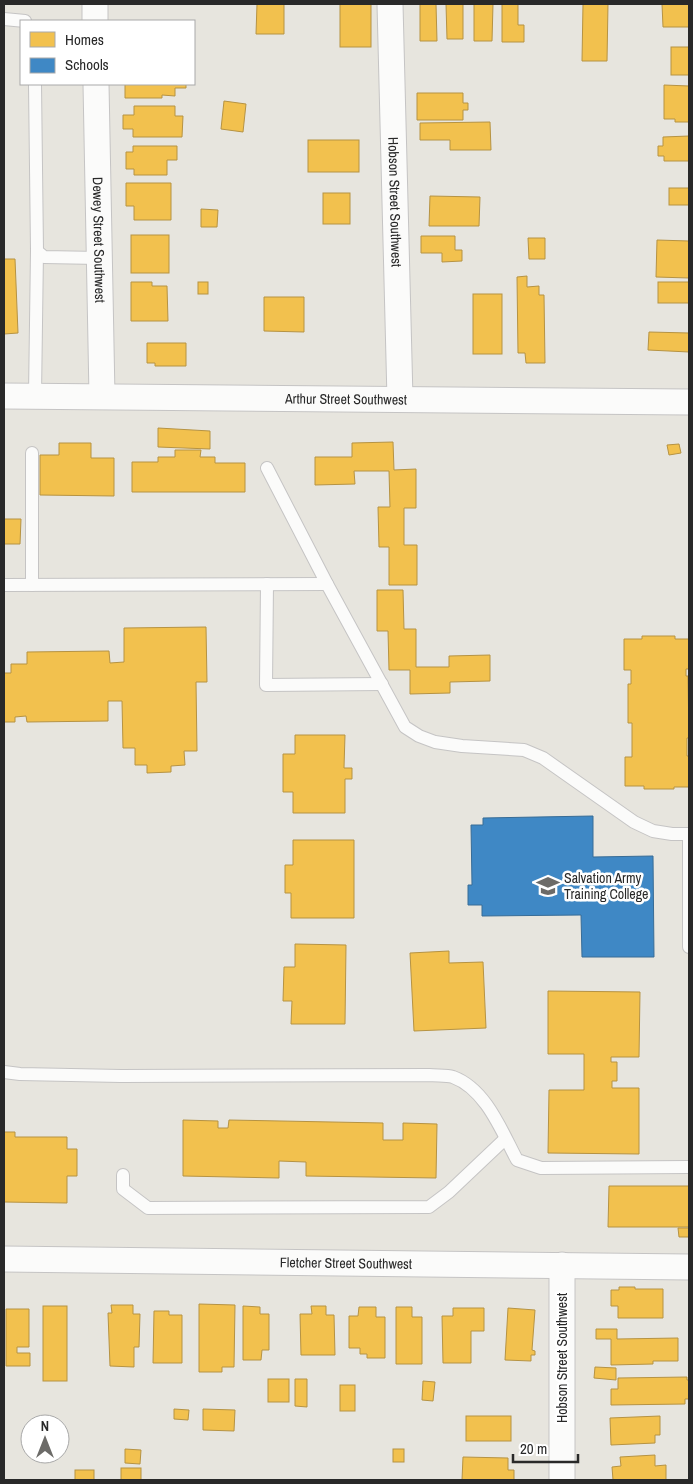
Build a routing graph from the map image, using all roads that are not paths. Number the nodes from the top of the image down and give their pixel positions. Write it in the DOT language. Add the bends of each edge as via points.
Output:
graph roads {
  1 [pos="95,4"];
  2 [pos="390,4"];
  3 [pos="4,19"];
  4 [pos="95,20"];
  5 [pos="20,21"];
  6 [pos="35,85"];
  7 [pos="96,85"];
  8 [pos="37,251"];
  9 [pos="99,258"];
  10 [pos="4,396"];
  11 [pos="35,396"];
  12 [pos="102,396"];
  13 [pos="400,399"];
  14 [pos="689,402"];
  15 [pos="32,453"];
  16 [pos="267,468"];
  17 [pos="267,584"];
  18 [pos="327,584"];
  19 [pos="4,585"];
  20 [pos="32,585"];
  21 [pos="382,684"];
  22 [pos="689,834"];
  23 [pos="689,948"];
  24 [pos="4,1072"];
  25 [pos="505,1139"];
  26 [pos="689,1167"];
  27 [pos="123,1175"];
  28 [pos="4,1260"];
  29 [pos="562,1265"];
  30 [pos="689,1267"];
  31 [pos="562,1480"];
  1 -- 4 [label="street"];
  2 -- 13 [label="street, Hobson Street Southwest"];
  3 -- 5 [label="lane"];
  6 -- 8 [label="lane"];
  7 -- 9 [label="street, Dewey Street Southwest"];
  8 -- 9 [label="lane" via="44,257"];
  8 -- 11 [label="lane"];
  9 -- 12 [label="street, Dewey Street Southwest"];
  10 -- 11 [label="street, Arthur Street Southwest"];
  11 -- 12 [label="street, Arthur Street Southwest"];
  12 -- 13 [label="street, Arthur Street Southwest"];
  13 -- 14 [label="street, Arthur Street Southwest"];
  15 -- 20 [label="lane"];
  16 -- 18 [label="lane"];
  17 -- 18 [label="lane"];
  17 -- 20 [label="lane"];
  17 -- 21 [label="lane" via="266,685"];
  18 -- 21 [label="lane"];
  19 -- 20 [label="lane"];
  21 -- 22 [label="lane" via="405,727 419,736 462,746 524,750 543,758 634,822 653,831"];
  22 -- 23 [label="lane"];
  24 -- 25 [label="lane" via="121,1076 452,1077 466,1084 490,1109"];
  25 -- 26 [label="lane" via="516,1160 541,1168"];
  25 -- 27 [label="lane" via="429,1208 148,1208 123,1189"];
  28 -- 29 [label="street, Fletcher Street Southwest"];
  29 -- 30 [label="street, Fletcher Street Southwest"];
  29 -- 31 [label="street, Hobson Street Southwest"];
}
